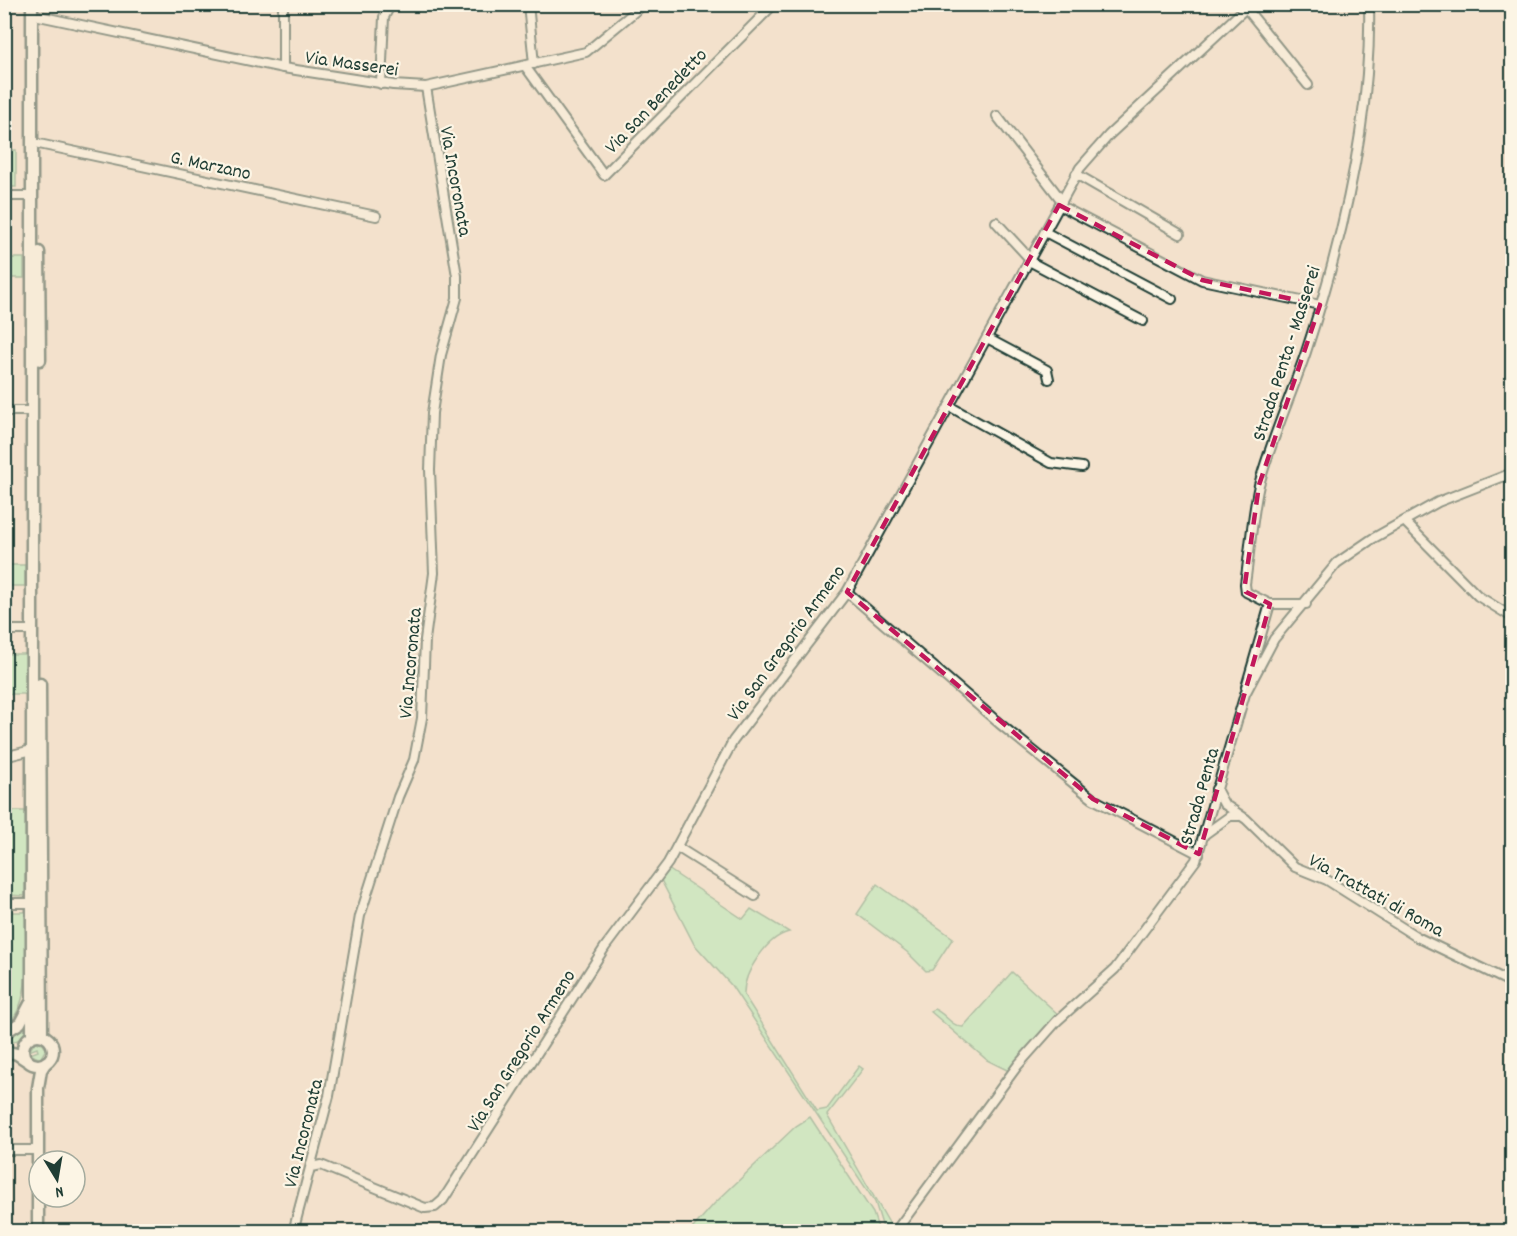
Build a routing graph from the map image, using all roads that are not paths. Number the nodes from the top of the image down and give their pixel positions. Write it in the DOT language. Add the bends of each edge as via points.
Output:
graph roads {
  1 [pos="32,4"];
  2 [pos="39,4"];
  3 [pos="283,4"];
  4 [pos="391,4"];
  5 [pos="528,4"];
  6 [pos="644,4"];
  7 [pos="774,4"];
  8 [pos="1369,4"];
  9 [pos="1248,6"];
  10 [pos="39,16"];
  11 [pos="534,64"];
  12 [pos="525,66"];
  13 [pos="283,68"];
  14 [pos="381,84"];
  15 [pos="1308,85"];
  16 [pos="426,87"];
  17 [pos="997,116"];
  18 [pos="39,144"];
  19 [pos="1076,174"];
  20 [pos="4,196"];
  21 [pos="32,196"];
  22 [pos="1061,203"];
  23 [pos="376,216"];
  24 [pos="996,222"];
  25 [pos="1045,232"];
  26 [pos="1180,234"];
  27 [pos="1029,260"];
  28 [pos="1172,299"];
  29 [pos="1320,305"];
  30 [pos="1143,321"];
  31 [pos="987,338"];
  32 [pos="1049,379"];
  33 [pos="949,406"];
  34 [pos="4,411"];
  35 [pos="32,411"];
  36 [pos="1082,467"];
  37 [pos="1512,472"];
  38 [pos="1405,522"];
  39 [pos="847,592"];
  40 [pos="1270,603"];
  41 [pos="1306,604"];
  42 [pos="1512,617"];
  43 [pos="4,630"];
  44 [pos="32,630"];
  45 [pos="1245,694"];
  46 [pos="32,750"];
  47 [pos="4,757"];
  48 [pos="1216,789"];
  49 [pos="1239,816"];
  50 [pos="1205,834"];
  51 [pos="677,847"];
  52 [pos="1199,854"];
  53 [pos="755,896"];
  54 [pos="4,903"];
  55 [pos="32,903"];
  56 [pos="1512,983"];
  57 [pos="32,994"];
  58 [pos="4,1033"];
  59 [pos="33,1037"];
  60 [pos="6,1051"];
  61 [pos="29,1062"];
  62 [pos="46,1062"];
  63 [pos="38,1088"];
  64 [pos="38,1149"];
  65 [pos="4,1150"];
  66 [pos="27,1150"];
  67 [pos="312,1167"];
  68 [pos="38,1209"];
  69 [pos="38,1232"];
  70 [pos="293,1232"];
  71 [pos="895,1232"];
  1 -- 21 [label="main road"];
  2 -- 10 [label="main road"];
  3 -- 13 [label="street"];
  4 -- 14 [label="street" via="384,17"];
  5 -- 11 [label="street"];
  6 -- 11 [label="street, Via Masserei" via="586,52"];
  7 -- 12 [label="street, Via San Benedetto" via="604,175"];
  8 -- 29 [label="street, Strada Penta - Masserei" via="1370,48 1359,140"];
  9 -- 15 [label="street"];
  9 -- 19 [label="street, Via San Gregorio Armeno" via="1109,135"];
  10 -- 13 [label="street, Via Masserei"];
  10 -- 18 [label="main road"];
  11 -- 12 [label="street, Via Masserei"];
  12 -- 16 [label="street, Via Masserei"];
  13 -- 14 [label="street, Via Masserei"];
  14 -- 16 [label="street, Via Masserei"];
  16 -- 67 [label="street, Via Incoronata" via="457,276 457,298 441,355 432,413 429,470 434,573 425,640 422,718 414,760 398,797 360,916 329,1096"];
  17 -- 22 [label="street"];
  18 -- 23 [label="street, G. Marzano"];
  18 -- 59 [label="main road"];
  19 -- 22 [label="street, Via San Gregorio Armeno"];
  19 -- 26 [label="street"];
  20 -- 21 [label="street"];
  21 -- 35 [label="main road"];
  22 -- 25 [label="street, Via San Gregorio Armeno"];
  22 -- 29 [label="street" via="1202,280"];
  24 -- 27 [label="street"];
  25 -- 27 [label="street, Via San Gregorio Armeno"];
  25 -- 28 [label="street"];
  27 -- 30 [label="street"];
  27 -- 31 [label="street, Via San Gregorio Armeno"];
  29 -- 40 [label="street, Strada Penta - Masserei" via="1259,485 1245,584 1246,592"];
  31 -- 32 [label="street" via="1047,370"];
  31 -- 33 [label="street, Via San Gregorio Armeno"];
  33 -- 36 [label="street" via="1051,463"];
  33 -- 39 [label="street, Via San Gregorio Armeno"];
  34 -- 35 [label="street"];
  35 -- 44 [label="main road"];
  37 -- 38 [label="street, Strada Penta" via="1438,502"];
  38 -- 41 [label="street, Strada Penta" via="1338,563"];
  38 -- 42 [label="street" via="1479,596"];
  39 -- 51 [label="street, Via San Gregorio Armeno" via="733,741"];
  39 -- 52 [label="street" via="1093,798"];
  40 -- 41 [label="street"];
  40 -- 45 [label="street"];
  41 -- 45 [label="street, Strada Penta" via="1274,639"];
  43 -- 44 [label="street"];
  44 -- 46 [label="main road"];
  45 -- 48 [label="street, Strada Penta"];
  46 -- 47 [label="street"];
  46 -- 55 [label="main road"];
  48 -- 49 [label="street, Via Trattati di Roma" via="1224,804"];
  48 -- 50 [label="street, Strada Penta"];
  49 -- 50 [label="street" via="1230,816"];
  49 -- 56 [label="street, Via Trattati di Roma" via="1295,867 1327,880 1418,937"];
  50 -- 52 [label="street, Strada Penta"];
  51 -- 53 [label="street"];
  51 -- 67 [label="street, Via San Gregorio Armeno" via="605,947 516,1090 435,1208 425,1208 321,1165"];
  52 -- 71 [label="street, Strada Penta" via="1115,969 1057,1021 1018,1065"];
  54 -- 55 [label="street"];
  55 -- 57 [label="main road"];
  57 -- 58 [label="main road" via="20,1023"];
  57 -- 59 [label="main road"];
  59 -- 60 [label="main road"];
  59 -- 61 [label="main road" via="23,1051"];
  59 -- 62 [label="main road" via="52,1045 52,1055"];
  60 -- 61 [label="main road"];
  61 -- 62 [label="main road"];
  61 -- 63 [label="main road"];
  62 -- 63 [label="main road"];
  63 -- 64 [label="main road"];
  65 -- 66 [label="street"];
  67 -- 70 [label="street, Via Incoronata"];
  68 -- 69 [label="main road"];
}
